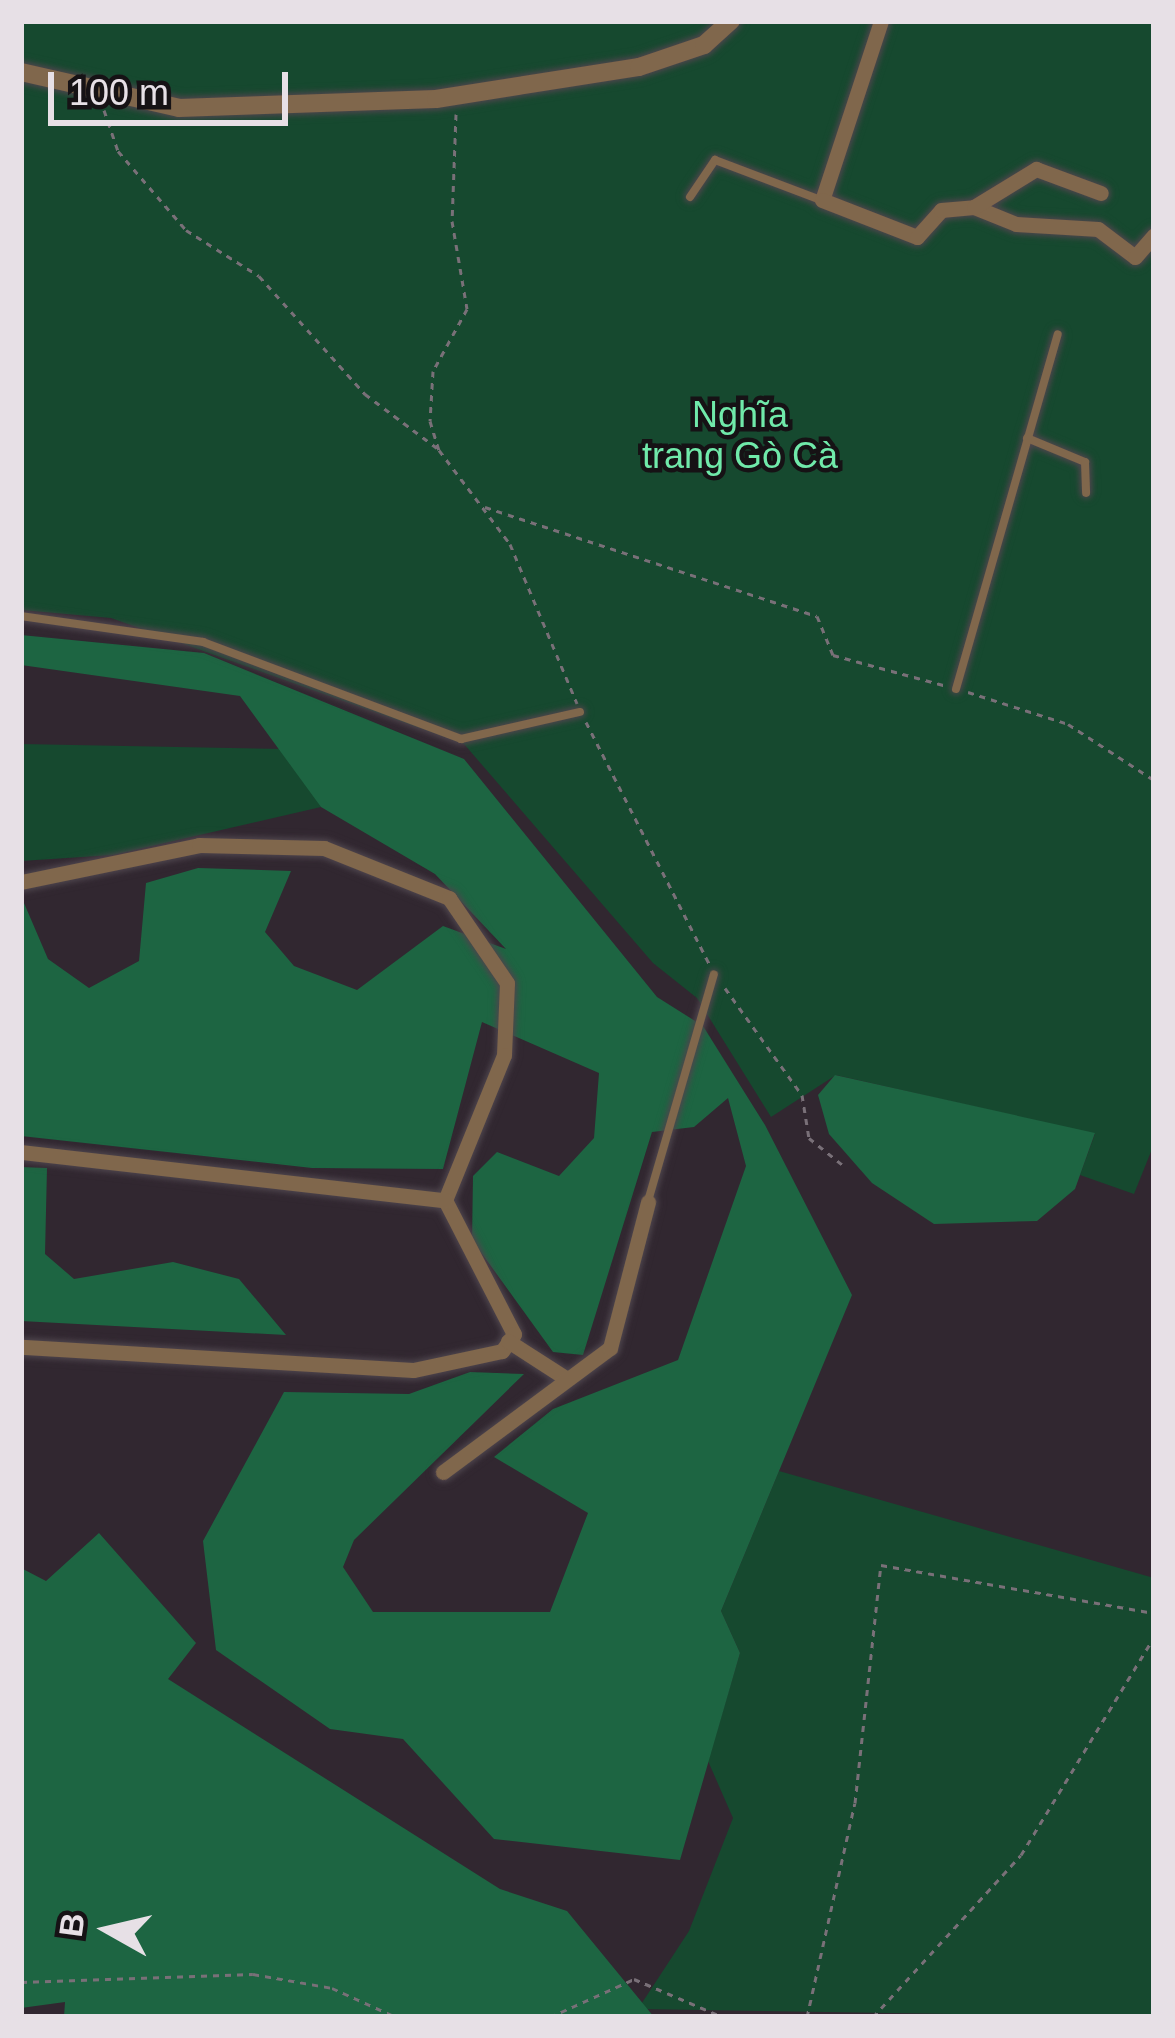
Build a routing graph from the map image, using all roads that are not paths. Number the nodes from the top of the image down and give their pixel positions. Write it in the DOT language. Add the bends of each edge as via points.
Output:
graph roads {
  1 [pos="731,21"];
  2 [pos="881,21"];
  3 [pos="21,71"];
  4 [pos="1101,193"];
  5 [pos="689,197"];
  6 [pos="822,200"];
  7 [pos="974,206"];
  8 [pos="1154,235"];
  9 [pos="1058,334"];
  10 [pos="1027,438"];
  11 [pos="1086,494"];
  12 [pos="21,616"];
  13 [pos="956,689"];
  14 [pos="580,712"];
  15 [pos="21,882"];
  16 [pos="714,974"];
  17 [pos="21,1152"];
  18 [pos="445,1200"];
  19 [pos="648,1202"];
  20 [pos="508,1341"];
  21 [pos="21,1348"];
  22 [pos="568,1379"];
  23 [pos="443,1472"];
  1 -- 3 [label="street" via="704,45 639,67 458,94 179,108"];
  2 -- 6 [label="street"];
  4 -- 7 [label="street" via="1036,169"];
  5 -- 6 [label="lane" via="715,160"];
  6 -- 7 [label="street" via="917,237 941,210"];
  7 -- 8 [label="street" via="1016,224 1098,229 1135,257"];
  9 -- 10 [label="lane"];
  10 -- 11 [label="lane" via="1084,461"];
  10 -- 13 [label="lane"];
  12 -- 14 [label="lane" via="203,642 461,739"];
  15 -- 18 [label="street" via="199,845 324,848 449,898 508,983 504,1054"];
  16 -- 19 [label="lane"];
  17 -- 18 [label="street"];
  18 -- 20 [label="street" via="506,1310"];
  19 -- 22 [label="street" via="610,1348"];
  20 -- 21 [label="street" via="413,1370"];
  20 -- 22 [label="street"];
  22 -- 23 [label="street"];
}
